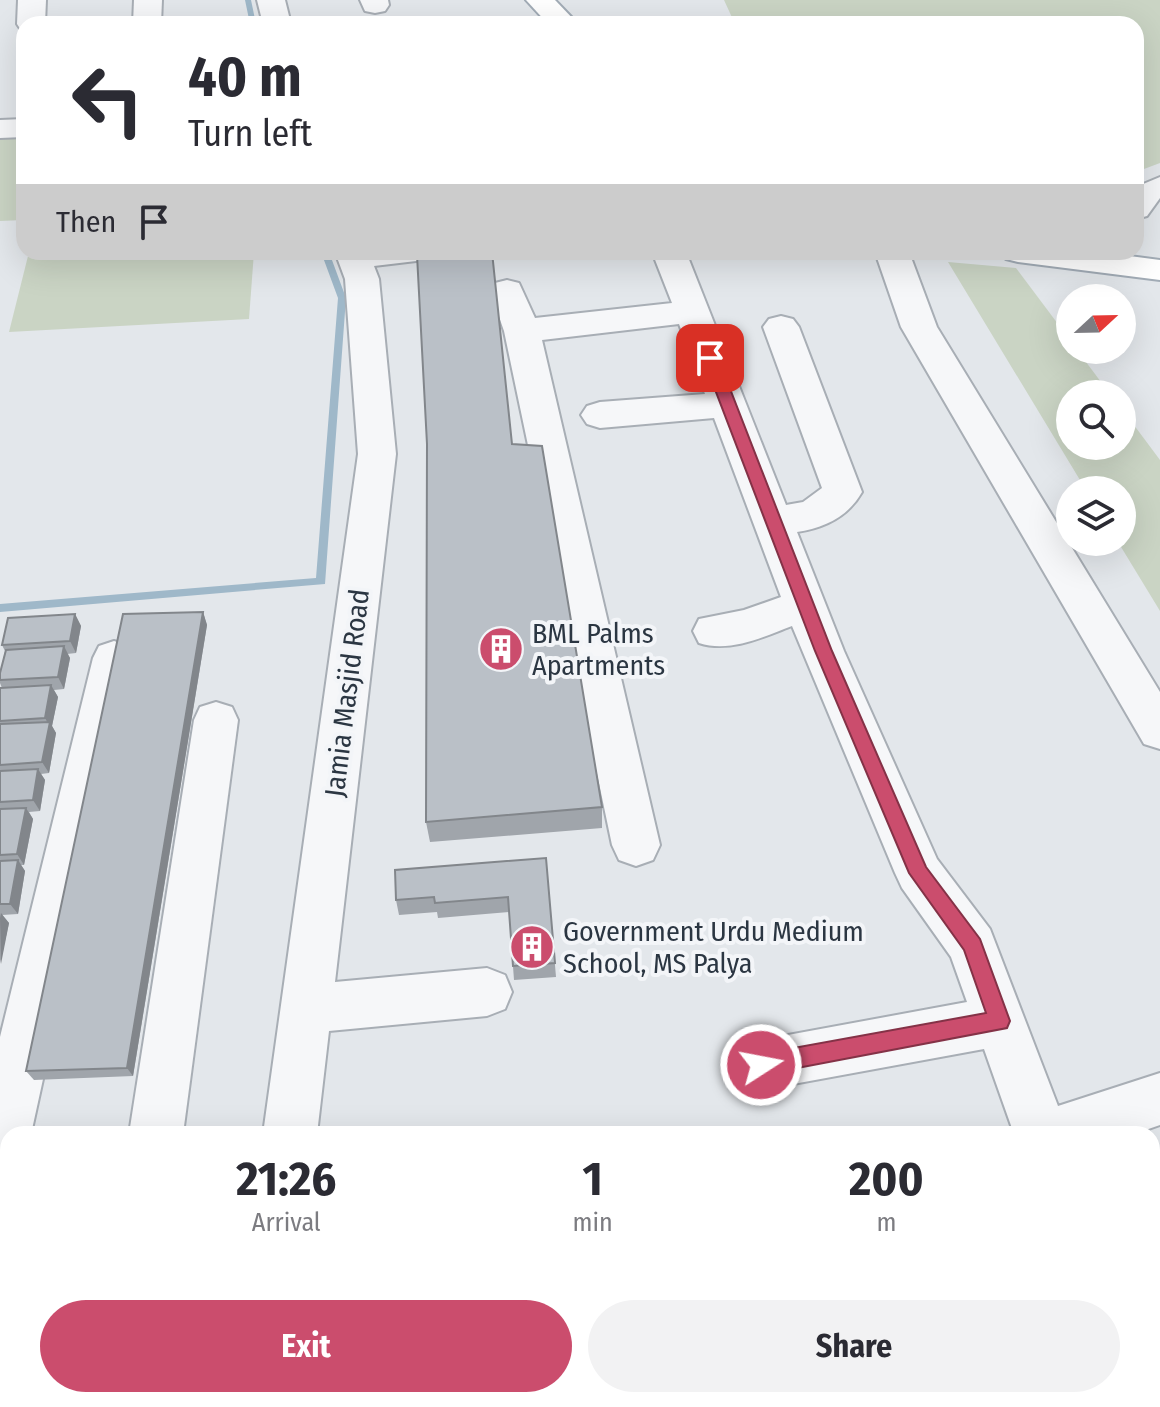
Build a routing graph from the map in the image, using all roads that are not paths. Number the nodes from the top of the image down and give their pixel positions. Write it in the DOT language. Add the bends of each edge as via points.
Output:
graph roads {
  1 [pos="512,0"];
  2 [pos="540,0"];
  3 [pos="527,16"];
  4 [pos="556,16"];
  5 [pos="1160,186"];
  6 [pos="1144,198"];
  7 [pos="355,260"];
  8 [pos="672,260"];
  9 [pos="895,260"];
  10 [pos="1081,260"];
  11 [pos="1160,270"];
  12 [pos="507,291"];
  13 [pos="692,312"];
  14 [pos="781,327"];
  15 [pos="522,331"];
  16 [pos="729,404"];
  17 [pos="600,415"];
  18 [pos="774,521"];
  19 [pos="806,605"];
  20 [pos="714,631"];
  21 [pos="114,658"];
  22 [pos="216,720"];
  23 [pos="1160,731"];
  24 [pos="636,845"];
  25 [pos="487,992"];
  26 [pos="307,1009"];
  27 [pos="1000,1021"];
  28 [pos="761,1065"];
  29 [pos="1160,1099"];
  30 [pos="6,1126"];
  31 [pos="157,1126"];
  32 [pos="291,1126"];
  33 [pos="1038,1126"];
  34 [pos="1078,1126"];
  1 -- 3 [label="main road"];
  2 -- 4 [label="main road"];
  5 -- 6 [label="street"];
  7 -- 26 [label="street, Jamia Masjid Road" via="362,279 377,454"];
  8 -- 13 [label="street"];
  9 -- 23 [label="street" via="919,327"];
  10 -- 11 [label="main road"];
  12 -- 15 [label="street"];
  13 -- 15 [label="street"];
  13 -- 16 [label="street"];
  14 -- 18 [label="street" via="843,492 814,515"];
  15 -- 24 [label="street"];
  16 -- 17 [label="street"];
  16 -- 18 [label="street"];
  18 -- 19 [label="street"];
  19 -- 20 [label="street"];
  19 -- 27 [label="street" via="919,873 972,945"];
  21 -- 30 [label="street"];
  22 -- 31 [label="street"];
  25 -- 26 [label="street"];
  26 -- 32 [label="street, Jamia Masjid Road"];
  27 -- 28 [label="street"];
  27 -- 33 [label="street"];
  29 -- 34 [label="street"];
}
